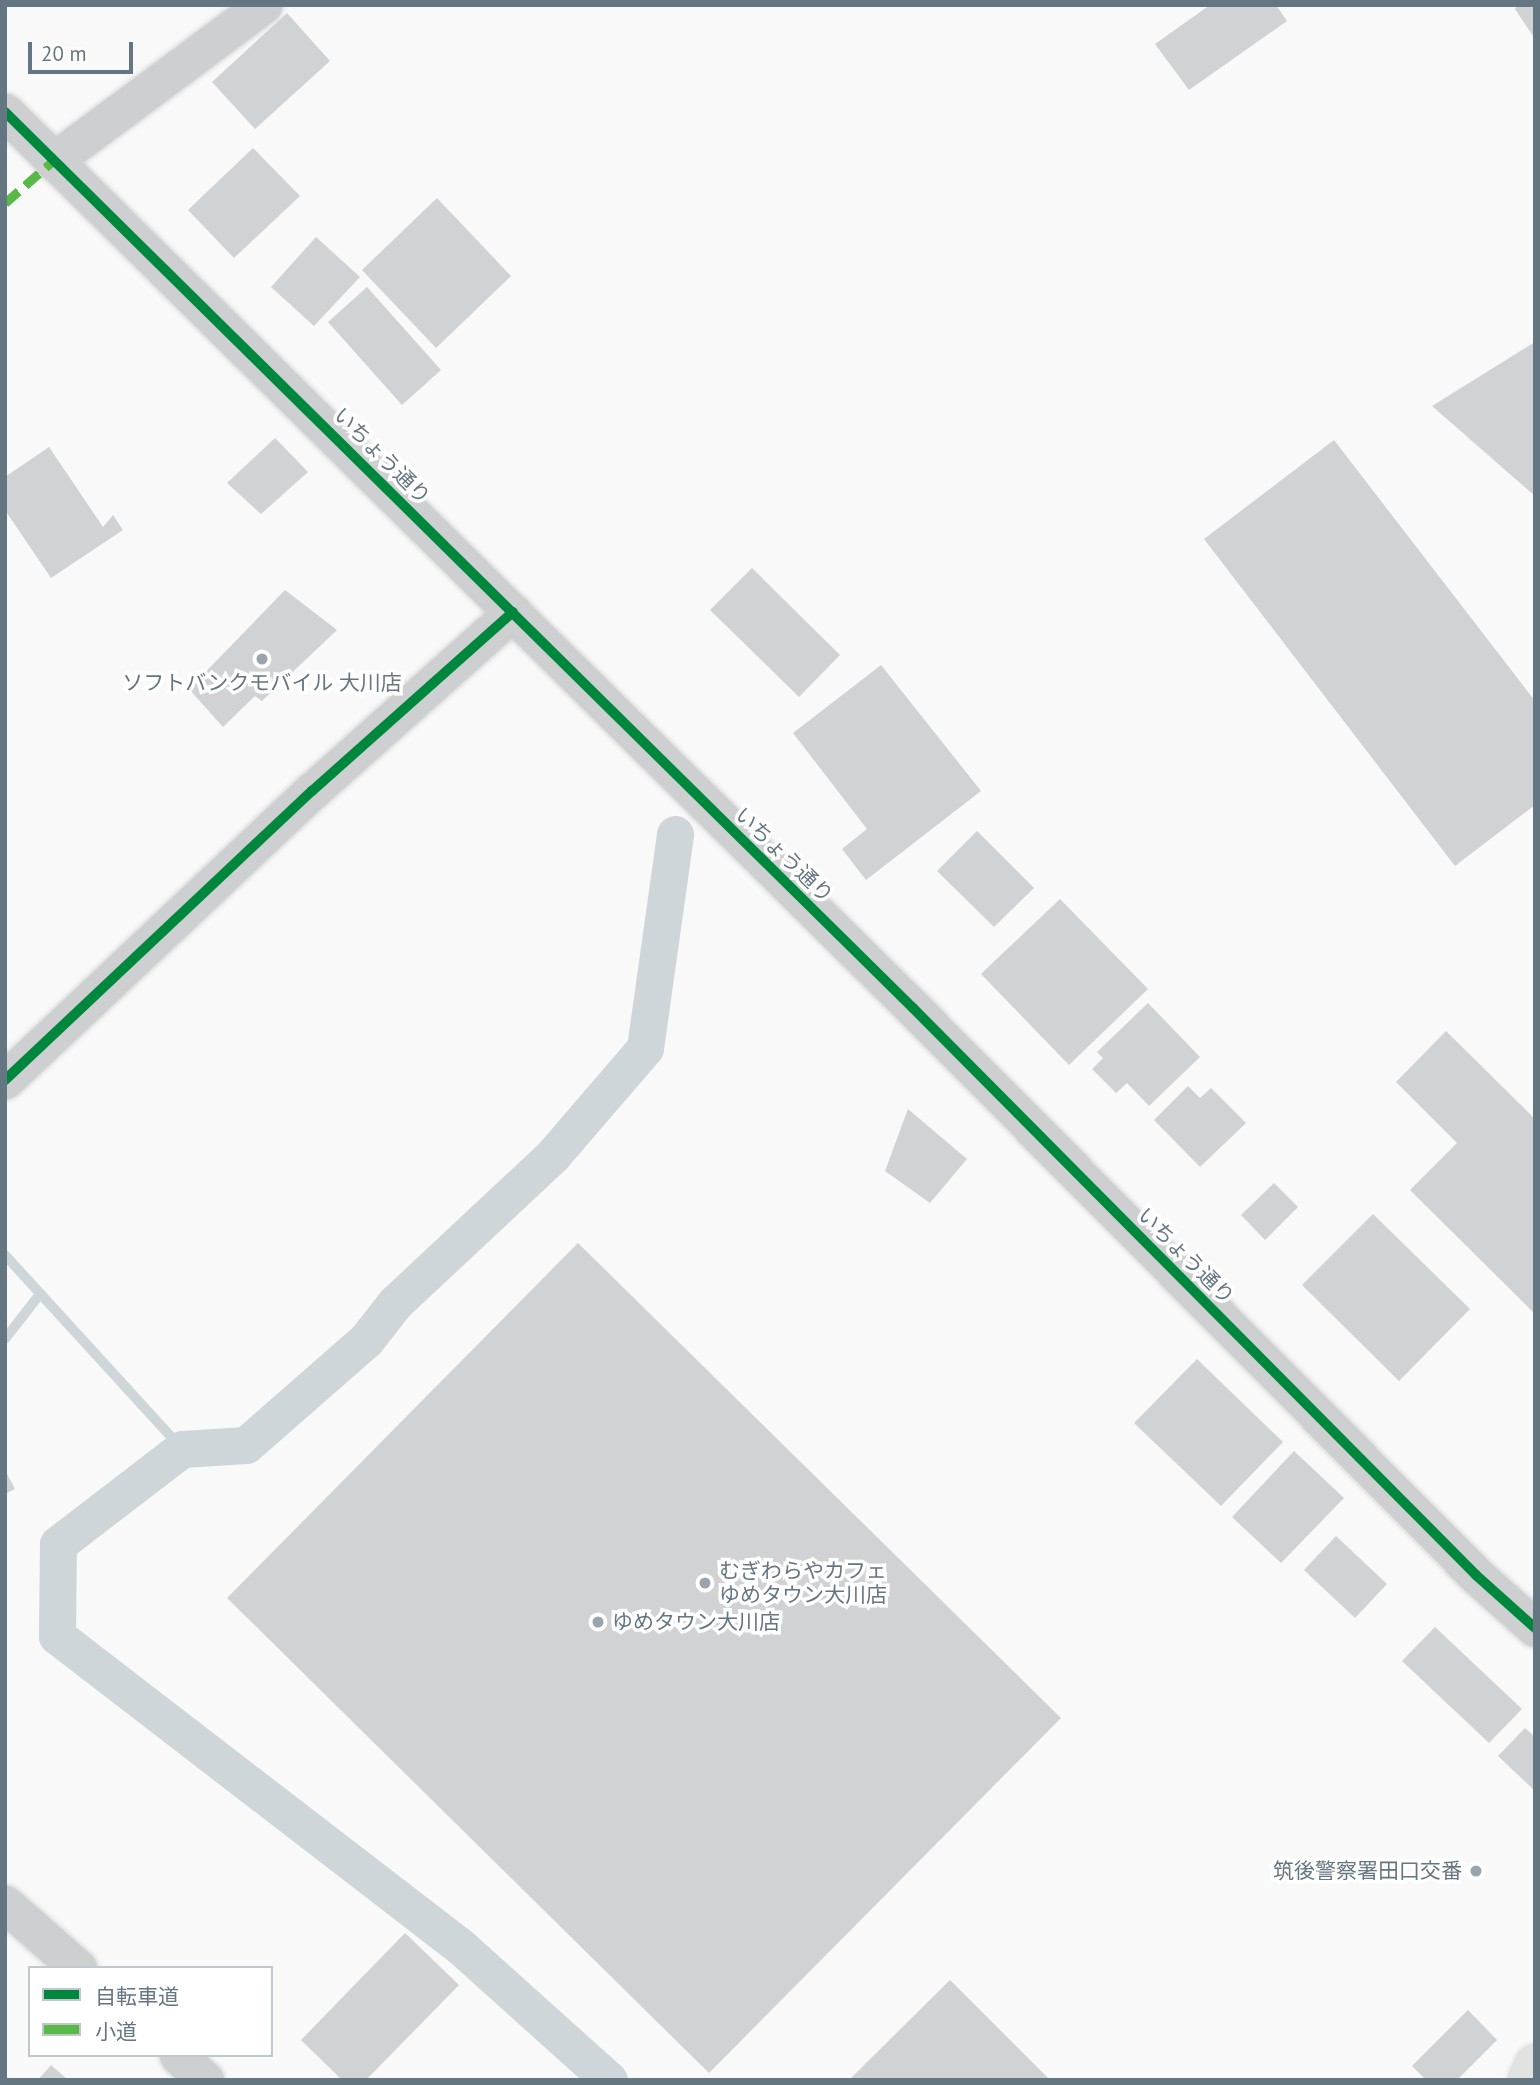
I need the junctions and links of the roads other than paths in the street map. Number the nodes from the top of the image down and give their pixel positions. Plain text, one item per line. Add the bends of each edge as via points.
1 (263, 5) edge
2 (5, 112) edge
3 (53, 161) junction
4 (513, 612) junction
5 (5, 1080) edge
6 (1535, 1628) edge
7 (5, 1904) edge
8 (76, 1966) edge
9 (180, 2057) edge
10 (1535, 2064) edge
11 (205, 2080) edge
12 (1528, 2080) edge

1 - 3 street
2 - 3 street, いちょう通り
3 - 4 street, いちょう通り
4 - 5 street
4 - 6 street, いちょう通り via 1476,1575
7 - 8 street
9 - 11 street
10 - 12 main road

